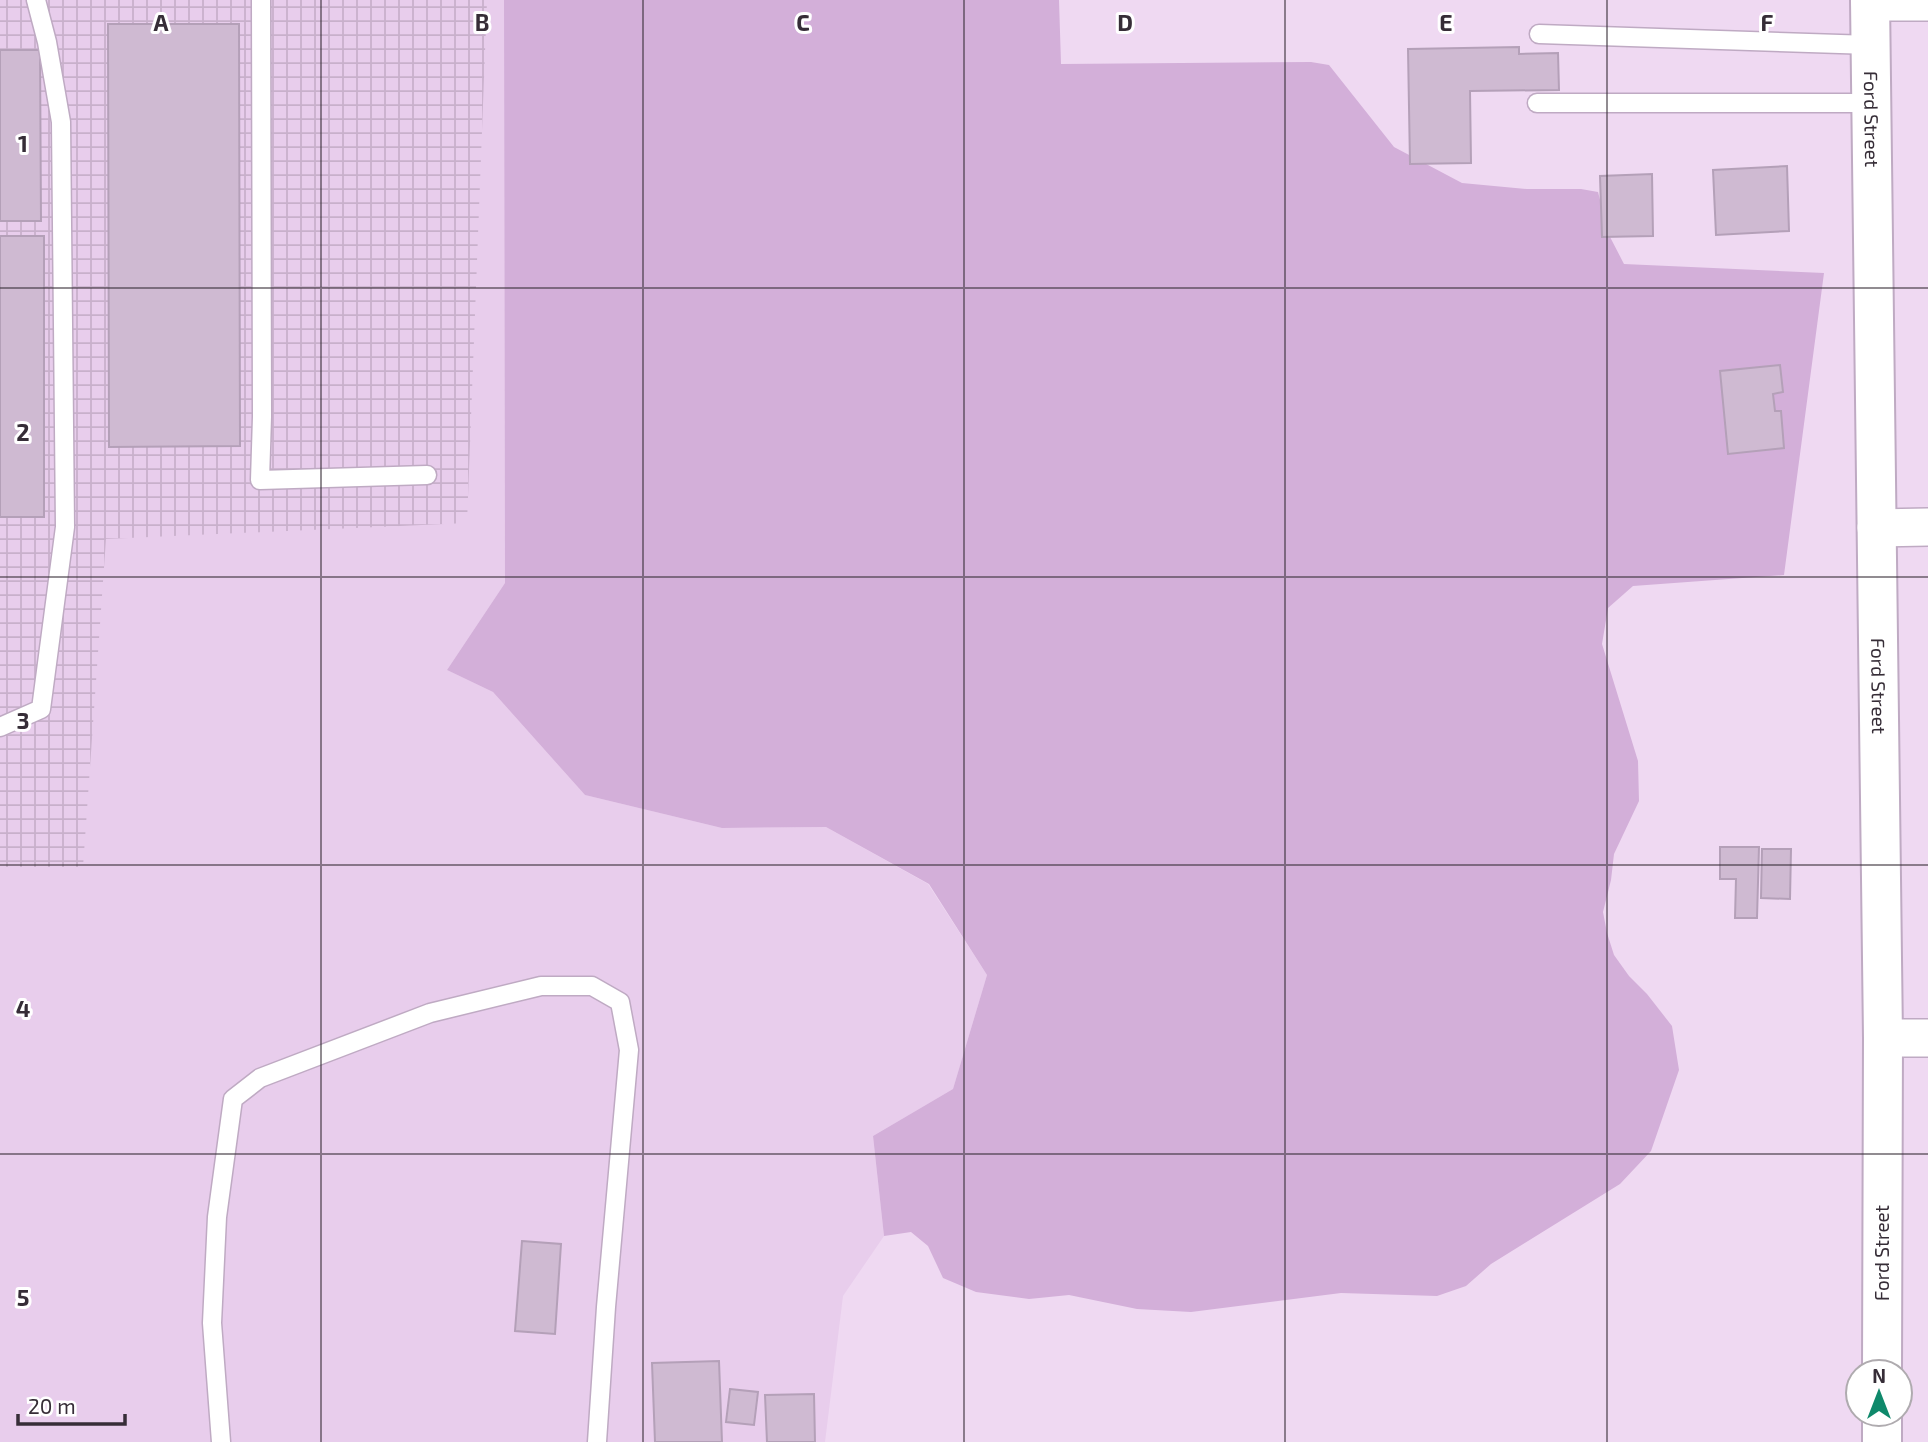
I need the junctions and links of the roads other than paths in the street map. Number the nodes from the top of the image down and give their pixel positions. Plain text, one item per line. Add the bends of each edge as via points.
1 (37, 0) edge
2 (261, 0) edge
3 (1870, 1) edge
4 (1928, 2) edge
5 (1539, 34) dead end
6 (1871, 45) junction
7 (1537, 103) dead end
8 (1871, 103) junction
9 (427, 475) dead end
10 (1928, 527) edge
11 (1876, 528) junction
12 (0, 727) edge
13 (1883, 1038) junction
14 (1928, 1038) edge
15 (1882, 1358) edge
16 (221, 1442) edge
17 (597, 1442) edge

1 - 12 lane via 61,122 65,527 41,709
2 - 9 lane via 260,480
3 - 4 street
3 - 6 street, Ford Street
5 - 6 lane
6 - 8 street, Ford Street
7 - 8 lane
8 - 11 street, Ford Street
10 - 11 street
11 - 13 street, Ford Street
13 - 14 street
13 - 15 street, Ford Street
16 - 17 lane via 212,1323 217,1217 233,1100 260,1078 430,1013 541,986 592,986 620,1002 629,1050

